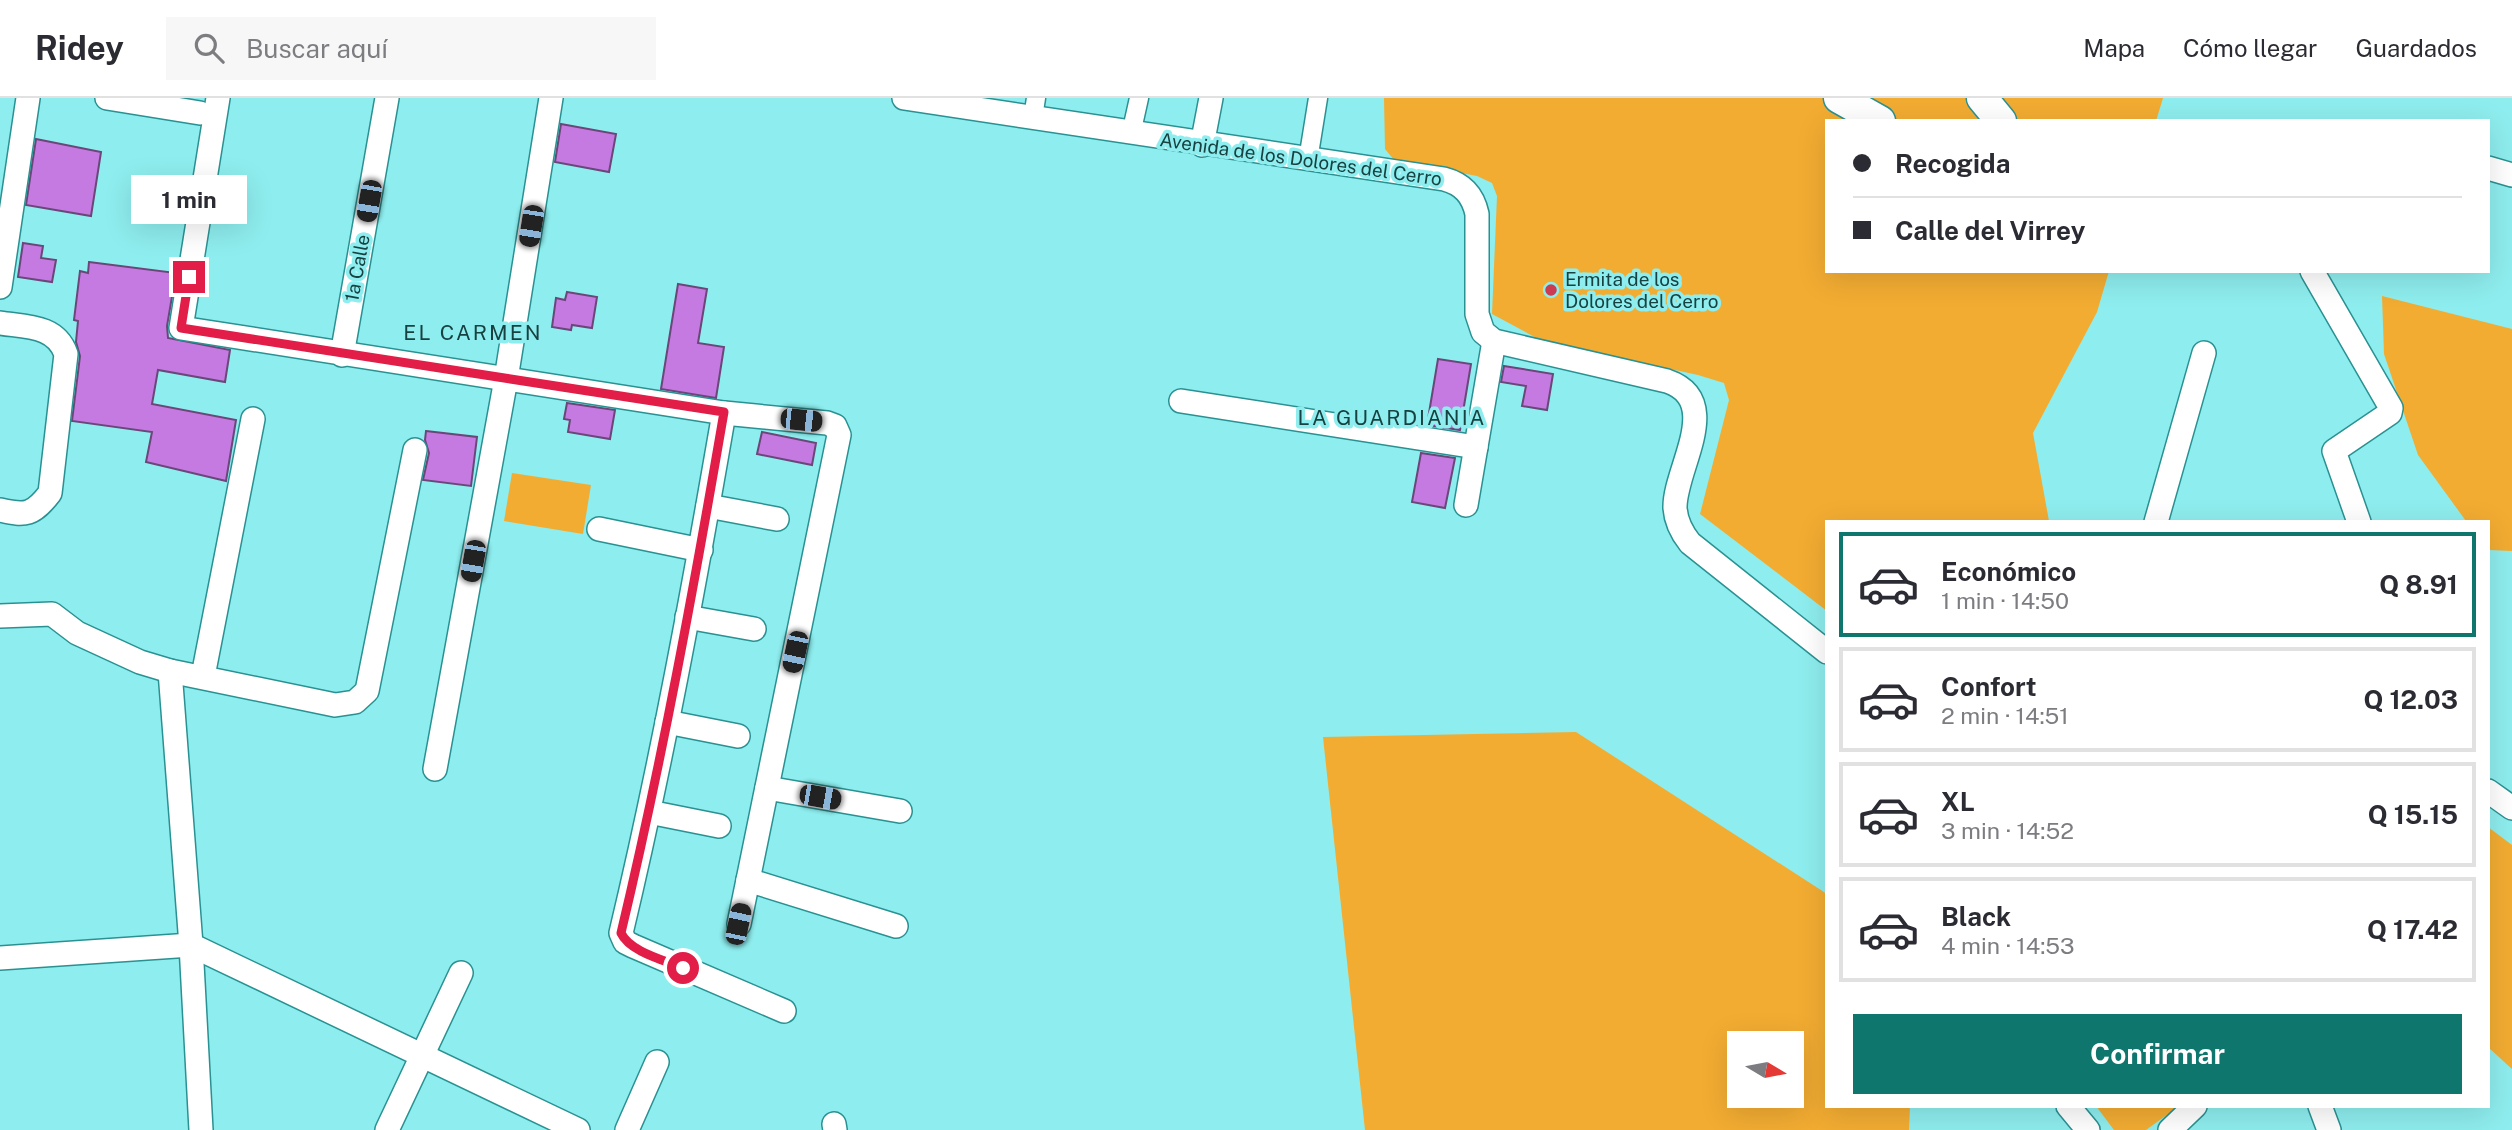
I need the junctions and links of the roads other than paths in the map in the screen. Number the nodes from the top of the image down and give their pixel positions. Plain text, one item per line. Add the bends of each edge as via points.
1 (28, 98) edge
2 (107, 98) edge
3 (387, 98) edge
4 (551, 98) edge
5 (904, 98) edge
6 (1139, 98) edge
7 (1211, 98) edge
8 (1318, 98) edge
9 (1839, 98) edge
10 (1982, 98) edge
11 (209, 105) edge
12 (1034, 108) edge
13 (1876, 119) edge
14 (1999, 119) edge
15 (1132, 134) junction
16 (1202, 145) junction
17 (1308, 160) junction
18 (2490, 169) edge
19 (2512, 175) edge
20 (2313, 273) edge
21 (0, 287) edge
22 (0, 323) edge
23 (1494, 341) junction
24 (2204, 353) dead end
25 (342, 355) junction
26 (506, 379) junction
27 (1181, 401) dead end
28 (724, 412) junction
29 (253, 419) dead end
30 (1476, 447) junction
31 (415, 450) dead end
32 (1466, 505) dead end
33 (708, 506) junction
34 (0, 510) edge
35 (778, 519) dead end
36 (2156, 520) edge
37 (2358, 520) edge
38 (599, 529) dead end
39 (701, 550) junction
40 (0, 616) edge
41 (687, 617) junction
42 (754, 629) dead end
43 (1825, 650) edge
44 (170, 671) junction
45 (203, 676) junction
46 (667, 722) junction
47 (738, 736) dead end
48 (435, 769) dead end
49 (767, 788) junction
50 (2490, 792) edge
51 (2512, 808) edge
52 (900, 811) dead end
53 (649, 812) junction
54 (719, 826) dead end
55 (748, 880) junction
56 (738, 924) dead end
57 (896, 926) dead end
58 (191, 945) junction
59 (0, 958) edge
60 (461, 973) dead end
61 (784, 1010) dead end
62 (421, 1057) junction
63 (657, 1062) dead end
64 (2070, 1108) edge
65 (2193, 1108) edge
66 (2321, 1108) edge
67 (201, 1130) edge
68 (387, 1130) edge
69 (578, 1130) edge
70 (627, 1130) edge
71 (2088, 1130) edge
72 (2170, 1130) edge
73 (2329, 1130) edge

1 - 21 street
2 - 11 street
3 - 25 street, 1a Calle
4 - 26 street
5 - 12 street, Avenida de los Dolores del Cerro
6 - 15 street
7 - 16 street
8 - 17 street
9 - 13 street
10 - 14 street
11 - 25 street via 181,328
12 - 15 street, Avenida de los Dolores del Cerro
15 - 16 street, Avenida de los Dolores del Cerro
16 - 17 street, Avenida de los Dolores del Cerro
17 - 23 street, Avenida de los Dolores del Cerro via 1444,179 1461,186 1478,214 1477,314 1483,332
18 - 19 street
20 - 37 street via 2390,408 2334,452
22 - 34 street via 45,330 63,343 66,354 50,493 39,508 22,515
23 - 30 street
23 - 43 street via 1684,389 1694,404 1696,421 1675,505 1684,536
24 - 36 street
25 - 26 street
26 - 28 street
26 - 48 street
27 - 30 street
28 - 33 street
28 - 49 street via 827,423 835,426 839,435
29 - 45 street
30 - 32 street
31 - 45 street via 367,691 362,697 335,705
33 - 35 street
33 - 39 street
38 - 39 street
39 - 41 street
40 - 44 street via 52,614 77,633
41 - 42 street
41 - 46 street
44 - 45 street
44 - 58 street
46 - 47 street
46 - 53 street
49 - 52 street
49 - 55 street
50 - 51 street
53 - 54 street
53 - 61 street via 621,933 625,942
55 - 56 street
55 - 57 street
58 - 59 street
58 - 62 street
58 - 67 street
60 - 62 street
62 - 68 street
62 - 69 street
63 - 70 street
64 - 71 street
65 - 72 street
66 - 73 street

